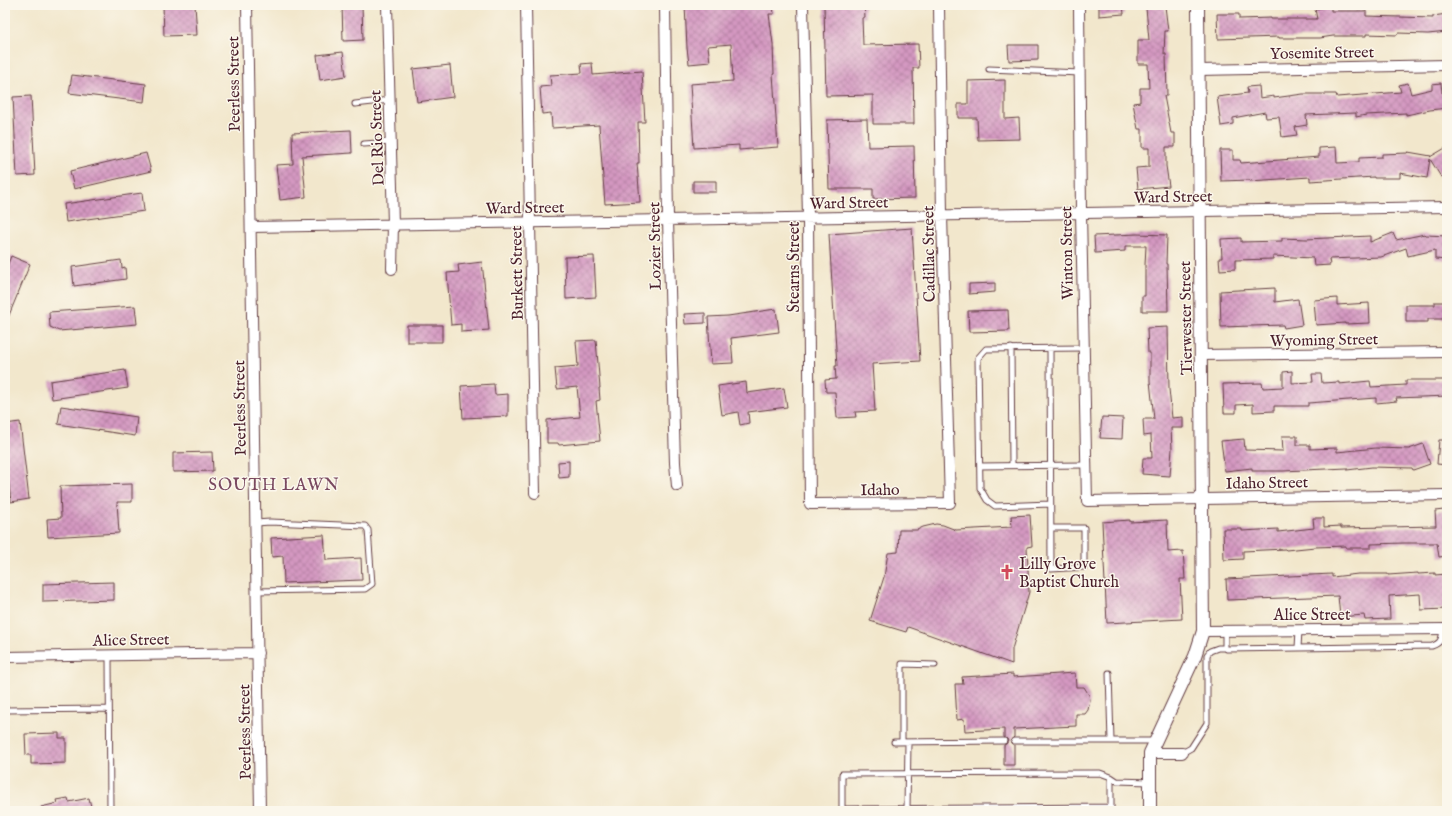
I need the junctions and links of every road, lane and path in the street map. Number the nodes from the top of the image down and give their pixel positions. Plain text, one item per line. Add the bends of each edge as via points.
1 (247, 5) edge
2 (387, 5) edge
3 (526, 5) edge
4 (665, 5) edge
5 (803, 5) edge
6 (939, 5) edge
7 (1079, 5) edge
8 (1198, 5) edge
9 (1447, 65) edge
10 (989, 69) dead end
11 (1198, 70) junction
12 (1080, 73) junction
13 (390, 100) junction
14 (355, 104) dead end
15 (391, 142) junction
16 (364, 144) dead end
17 (1447, 207) edge
18 (1200, 211) junction
19 (1081, 213) junction
20 (942, 215) junction
21 (808, 218) junction
22 (668, 220) junction
23 (530, 222) junction
24 (393, 224) junction
25 (251, 227) junction
26 (392, 269) dead end
27 (1011, 348) junction
28 (1050, 348) junction
29 (1083, 348) junction
30 (1447, 352) edge
31 (1202, 355) junction
32 (1012, 465) junction
33 (1051, 465) junction
34 (1085, 465) junction
35 (980, 466) junction
36 (677, 486) dead end
37 (535, 493) dead end
38 (1447, 495) edge
39 (1202, 498) junction
40 (1087, 501) joint
41 (950, 503) joint
42 (810, 504) joint
43 (1050, 504) junction
44 (256, 523) junction
45 (1050, 528) junction
46 (257, 590) junction
47 (1445, 629) edge
48 (1300, 630) junction
49 (1203, 631) junction
50 (1225, 631) junction
51 (1225, 648) junction
52 (1298, 648) junction
53 (258, 653) junction
54 (109, 656) junction
55 (5, 657) edge
56 (935, 665) dead end
57 (1109, 673) dead end
58 (109, 709) junction
59 (5, 710) edge
60 (1004, 741) dead end
61 (1111, 741) junction
62 (1155, 741) junction
63 (894, 742) dead end
64 (905, 742) junction
65 (1014, 742) dead end
66 (1150, 753) junction
67 (1182, 753) joint
68 (907, 774) junction
69 (1111, 777) junction
70 (1150, 782) junction
71 (1111, 809) edge
72 (842, 810) edge
73 (907, 810) edge
74 (994, 810) edge
75 (110, 811) edge
76 (260, 811) edge
77 (1150, 811) edge

1 - 25 street, Peerless Street
2 - 13 street, Del Rio Street
3 - 23 street, Burkett Street
4 - 22 street, Lozier Street
5 - 21 street, Stearns Street
6 - 20 street, Cadillac Street
7 - 12 street, Winton Street
8 - 11 street, Tierwester Street
9 - 11 street, Yosemite Street
10 - 12 lane
11 - 18 street, Tierwester Street
12 - 19 street, Winton Street
13 - 14 lane
13 - 15 street, Del Rio Street
15 - 16 lane
15 - 24 street, Del Rio Street
17 - 18 street, Ward Street
18 - 19 street, Ward Street
18 - 31 street, Tierwester Street
19 - 20 street, Ward Street
19 - 29 street, Winton Street
20 - 21 street, Ward Street
20 - 41 street, Cadillac Street
21 - 22 street, Ward Street
21 - 42 street, Stearns Street
22 - 23 street, Ward Street
22 - 36 street, Lozier Street
23 - 24 street, Ward Street
23 - 37 street, Burkett Street
24 - 25 street, Ward Street
24 - 26 street, Del Rio Street
25 - 44 street, Peerless Street
27 - 28 lane
27 - 32 lane
27 - 35 lane via 986,349 978,358
28 - 29 lane
28 - 33 lane
29 - 34 street, Winton Street
30 - 31 street, Wyoming Street
31 - 39 street, Tierwester Street
32 - 33 lane
32 - 35 lane
33 - 34 lane
33 - 43 lane
34 - 40 street, Winton Street
35 - 43 lane via 980,488 994,506
38 - 39 street, Idaho Street
39 - 40 street, Idaho Street
39 - 49 street, Tierwester Street
41 - 42 street, Idaho
43 - 45 lane
44 - 46 street, Peerless Street
44 - 46 lane via 365,526 368,530 372,584 365,589
45 - 45 lane via 1084,528 1084,567 1051,569
46 - 53 street, Peerless Street
47 - 48 street, Alice Street
47 - 52 lane via 1438,644 1432,646
48 - 50 street, Alice Street
48 - 52 lane
49 - 50 street, Alice Street
49 - 62 street via 1195,656
50 - 51 lane
51 - 52 lane
51 - 67 lane via 1210,651 1207,655 1207,723 1191,748
53 - 54 street, Alice Street
53 - 76 street, Peerless Street
54 - 55 street, Alice Street
54 - 58 lane
56 - 64 lane via 902,664
57 - 61 lane
58 - 59 lane
58 - 75 lane
60 - 64 lane
61 - 62 lane
61 - 65 lane
62 - 66 street
63 - 64 lane
64 - 68 lane
66 - 67 street
66 - 70 street
68 - 69 lane via 1100,773
68 - 72 lane via 842,774
68 - 73 lane
69 - 70 lane via 1123,782
69 - 71 lane
70 - 77 street
71 - 74 lane
72 - 73 lane
73 - 74 lane

